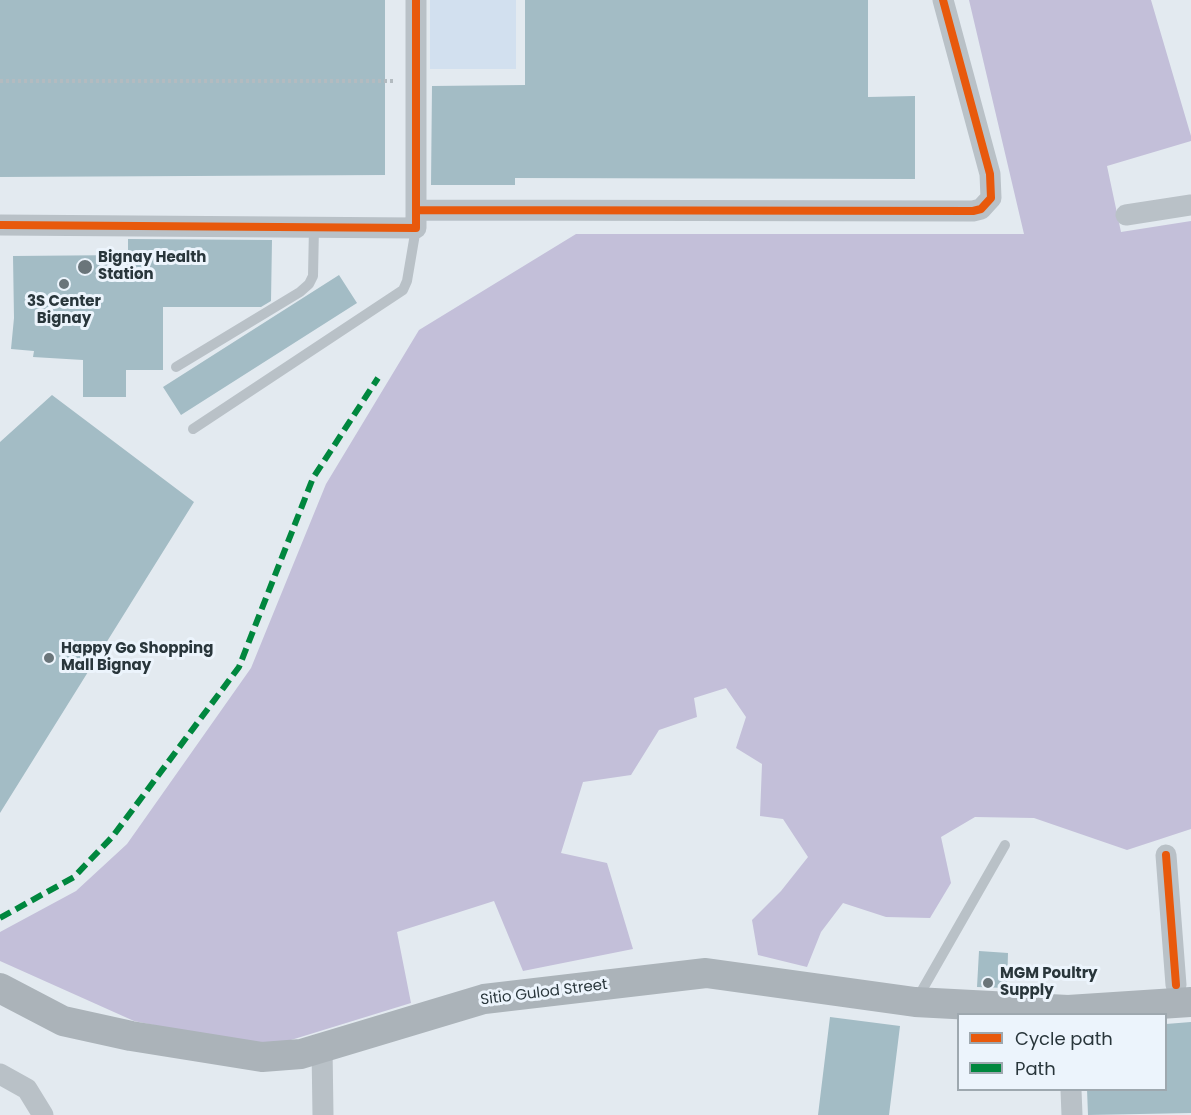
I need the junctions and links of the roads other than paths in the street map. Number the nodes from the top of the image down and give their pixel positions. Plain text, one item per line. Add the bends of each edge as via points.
1 (416, 0) edge
2 (943, 0) edge
3 (1191, 205) edge
4 (1126, 215) dead end
5 (416, 219) junction
6 (0, 225) edge
7 (314, 227) junction
8 (176, 367) dead end
9 (193, 429) dead end
10 (1005, 845) dead end
11 (1166, 855) dead end
12 (1182, 950) edge
13 (2, 990) edge
14 (1184, 993) edge
15 (915, 1002) junction
16 (1068, 1012) edge
17 (322, 1047) junction
18 (0, 1074) edge
19 (1071, 1091) edge
20 (43, 1115) edge
21 (322, 1115) edge
22 (1072, 1115) edge

1 - 5 street
2 - 5 street via 990,174 991,198 981,208
3 - 4 street
5 - 7 street
5 - 9 lane via 408,280 403,290
6 - 7 street
7 - 8 lane via 313,276 309,284
10 - 15 lane
11 - 12 street
12 - 14 street
13 - 17 main road, Sitio Gulod Street via 63,1021 131,1036 262,1057 301,1054
14 - 16 main road, Sitio Gulod Street
15 - 16 main road, Sitio Gulod Street
15 - 17 main road, Sitio Gulod Street via 706,973 484,999
17 - 21 street
18 - 20 street via 27,1089
19 - 22 street

